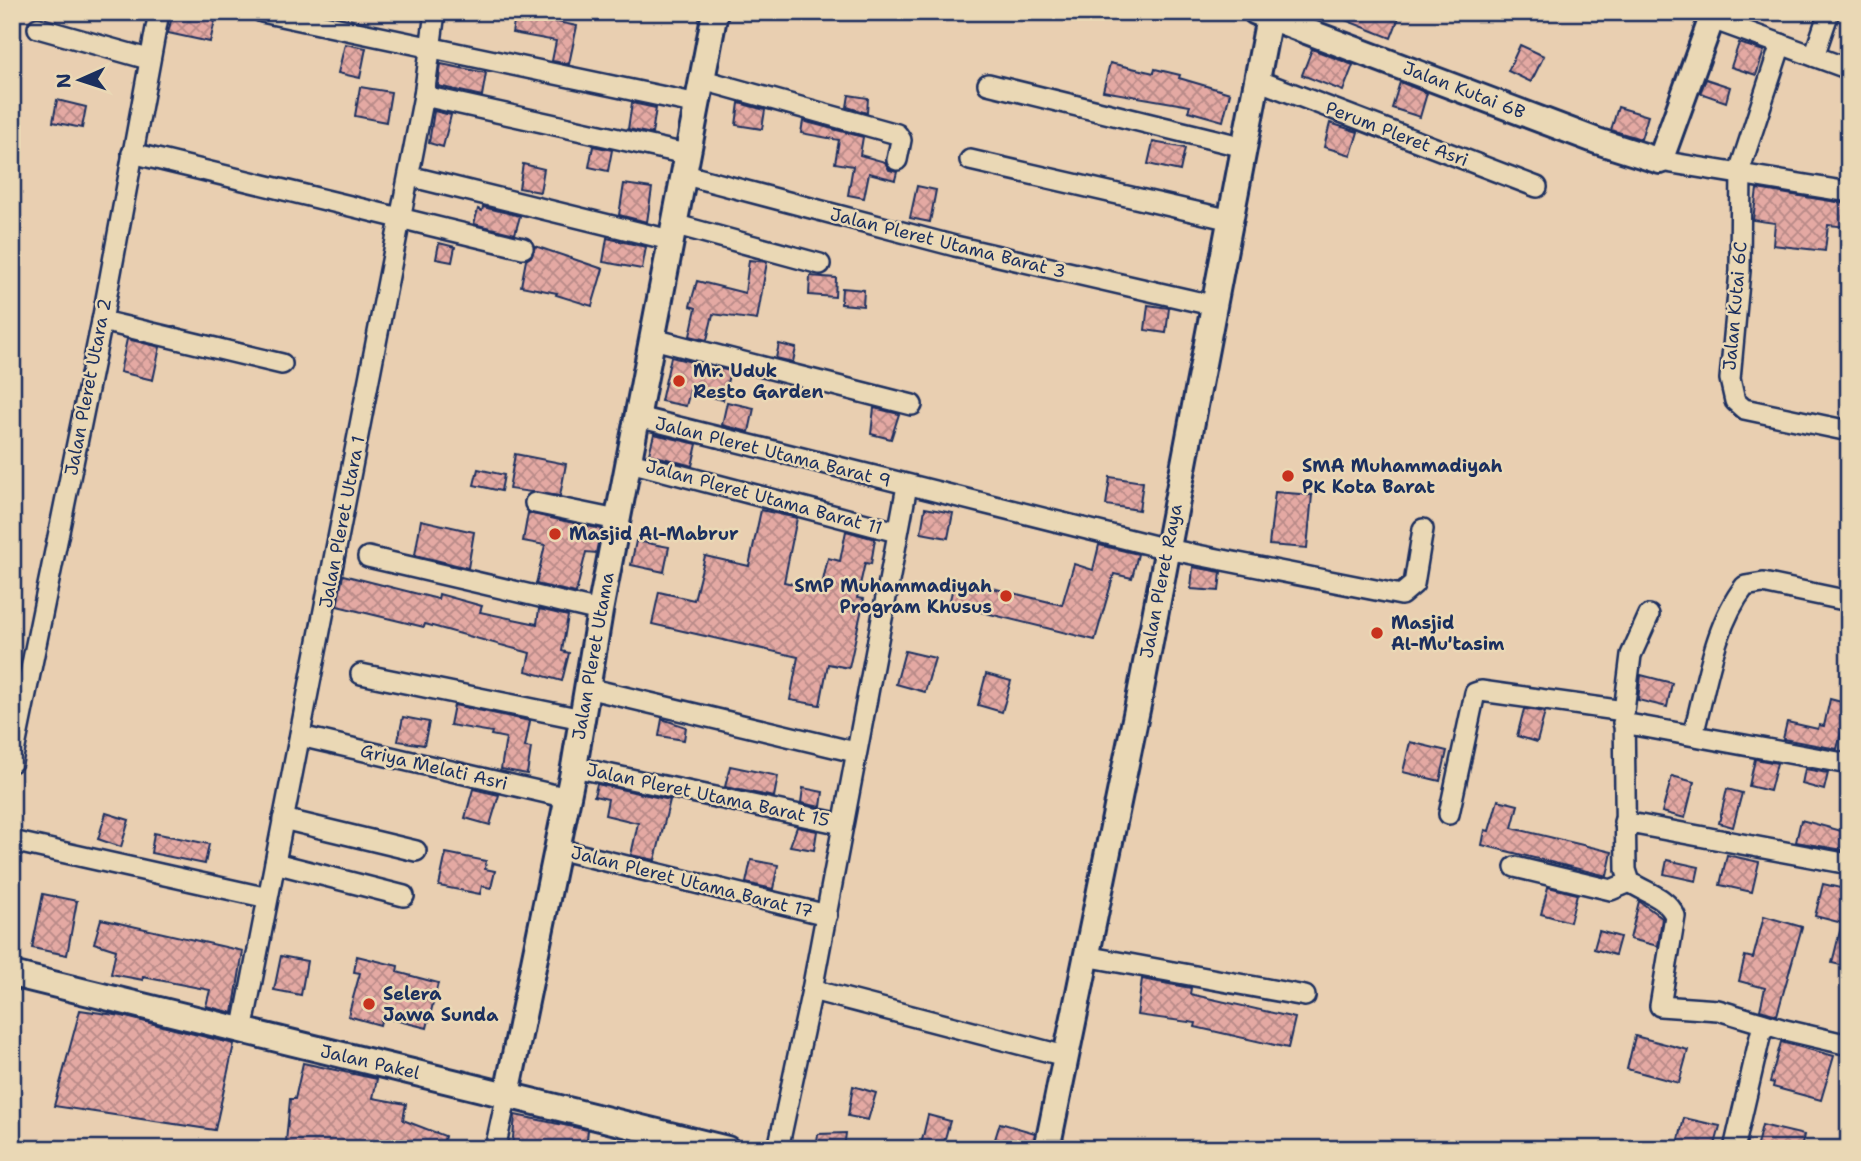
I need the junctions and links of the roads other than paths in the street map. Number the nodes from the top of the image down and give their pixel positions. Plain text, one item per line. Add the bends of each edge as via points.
1 (159, 12) edge
2 (262, 12) edge
3 (435, 12) edge
4 (715, 12) edge
5 (1829, 12) edge
6 (1265, 14) edge
7 (1713, 16) edge
8 (38, 29) dead end
9 (1781, 44) junction
10 (432, 49) junction
11 (1814, 56) junction
12 (148, 60) junction
13 (1849, 69) edge
14 (1257, 80) junction
15 (988, 85) dead end
16 (701, 92) junction
17 (424, 96) junction
18 (1244, 147) junction
19 (132, 153) junction
20 (897, 159) dead end
21 (970, 160) dead end
22 (1660, 161) junction
23 (684, 164) junction
24 (1741, 176) junction
25 (421, 179) dead end
26 (1537, 187) dead end
27 (1849, 192) edge
28 (398, 218) junction
29 (1231, 220) junction
30 (671, 232) junction
31 (523, 248) dead end
32 (820, 264) dead end
33 (1216, 306) junction
34 (102, 321) junction
35 (653, 339) junction
36 (282, 365) dead end
37 (912, 405) dead end
38 (638, 417) junction
39 (1849, 431) edge
40 (630, 462) junction
41 (907, 486) junction
42 (535, 503) dead end
43 (617, 520) junction
44 (1423, 529) dead end
45 (897, 532) junction
46 (1167, 549) junction
47 (368, 557) dead end
48 (1849, 601) edge
49 (600, 611) junction
50 (1649, 615) dead end
51 (362, 674) dead end
52 (587, 688) junction
53 (1623, 717) junction
54 (582, 719) junction
55 (1693, 735) junction
56 (300, 736) junction
57 (855, 752) junction
58 (12, 762) edge
59 (1849, 764) edge
60 (574, 767) junction
61 (568, 798) junction
62 (1449, 814) dead end
63 (283, 819) junction
64 (1624, 822) junction
65 (842, 824) junction
66 (12, 841) edge
67 (557, 849) junction
68 (415, 851) dead end
69 (275, 863) junction
70 (1849, 864) edge
71 (1515, 867) dead end
72 (1630, 882) junction
73 (260, 896) dead end
74 (404, 896) dead end
75 (827, 915) junction
76 (1085, 956) junction
77 (12, 974) edge
78 (812, 990) junction
79 (1305, 996) dead end
80 (1763, 1024) junction
81 (242, 1031) junction
82 (1849, 1045) edge
83 (1065, 1056) junction
84 (508, 1094) junction
85 (495, 1149) edge
86 (727, 1149) edge
87 (778, 1149) edge
88 (1047, 1149) edge
89 (1734, 1149) edge

1 - 12 street, Jalan Pleret Utara 2
2 - 10 street
3 - 10 street, Jalan Pleret Utara 1
4 - 16 street, Jalan Pleret Utama
5 - 11 street
6 - 14 street, Jalan Pleret Raya
6 - 22 street, Jalan Kutai 6B
7 - 9 street
7 - 22 street
8 - 12 street
9 - 11 street
9 - 24 street, Jalan Kutai 6C
10 - 16 street
10 - 17 street, Jalan Pleret Utara 1
11 - 13 street
12 - 19 street, Jalan Pleret Utara 2
14 - 18 street, Jalan Pleret Raya
14 - 26 street, Perum Pleret Asri
15 - 18 street
16 - 20 street via 897,134 901,140
16 - 23 street, Jalan Pleret Utama
17 - 23 street, Jalan Pleret Utama Barat 3
17 - 28 street, Jalan Pleret Utara 1
18 - 29 street, Jalan Pleret Raya
19 - 28 street
19 - 34 street, Jalan Pleret Utara 2
21 - 29 street
22 - 24 street
23 - 30 street, Jalan Pleret Utama
23 - 33 street, Jalan Pleret Utama Barat 3 via 956,246
24 - 27 street
24 - 39 street, Jalan Kutai 6C via 1731,391 1744,408
25 - 30 street
28 - 31 street
28 - 56 street, Jalan Pleret Utara 1
29 - 33 street, Jalan Pleret Raya
30 - 32 street
30 - 35 street, Jalan Pleret Utama
33 - 46 street, Jalan Pleret Raya
34 - 36 street
34 - 58 street, Jalan Pleret Utara 2
35 - 37 street
35 - 38 street, Jalan Pleret Utama
38 - 40 street, Jalan Pleret Utama
38 - 41 street, Jalan Pleret Utama Barat 9
40 - 43 street, Jalan Pleret Utama
40 - 45 street, Jalan Pleret Utama Barat 11
41 - 45 street
41 - 46 street, Jalan Pleret Utama Barat 9
42 - 43 street
43 - 49 street, Jalan Pleret Utama
44 - 46 street, Jalan Pleret Utama Barat 9 via 1414,584 1401,595
45 - 57 street
46 - 76 street, Jalan Pleret Raya
47 - 49 street
48 - 55 street via 1763,583 1745,586 1721,634
49 - 52 street, Jalan Pleret Utama
50 - 53 street via 1631,655
51 - 54 street
52 - 54 street, Jalan Pleret Utama
52 - 57 street
53 - 55 street
53 - 62 street via 1475,693
53 - 64 street
54 - 60 street, Jalan Pleret Utama
55 - 59 street
56 - 61 street, Griya Melati Asri
56 - 63 street, Jalan Pleret Utara 1
57 - 65 street
60 - 61 street, Jalan Pleret Utama
60 - 65 street, Jalan Pleret Utama Barat 15
61 - 67 street, Jalan Pleret Utama
63 - 68 street
63 - 69 street, Jalan Pleret Utara 1
64 - 70 street
64 - 72 street
65 - 75 street
66 - 73 street
67 - 75 street, Jalan Pleret Utama Barat 17
67 - 84 street, Jalan Pleret Utama
69 - 74 street
69 - 81 street, Jalan Pleret Utara 1
71 - 72 street via 1611,890
72 - 80 street via 1661,898 1675,916 1660,1006 1718,1010
75 - 78 street
76 - 79 street
76 - 83 street, Jalan Pleret Raya
77 - 81 street, Jalan Pakel
78 - 83 street
78 - 87 street
80 - 82 street
80 - 89 street
81 - 84 street, Jalan Pakel
83 - 88 street, Jalan Pleret Raya
84 - 85 street
84 - 86 street, Jalan Pakel

